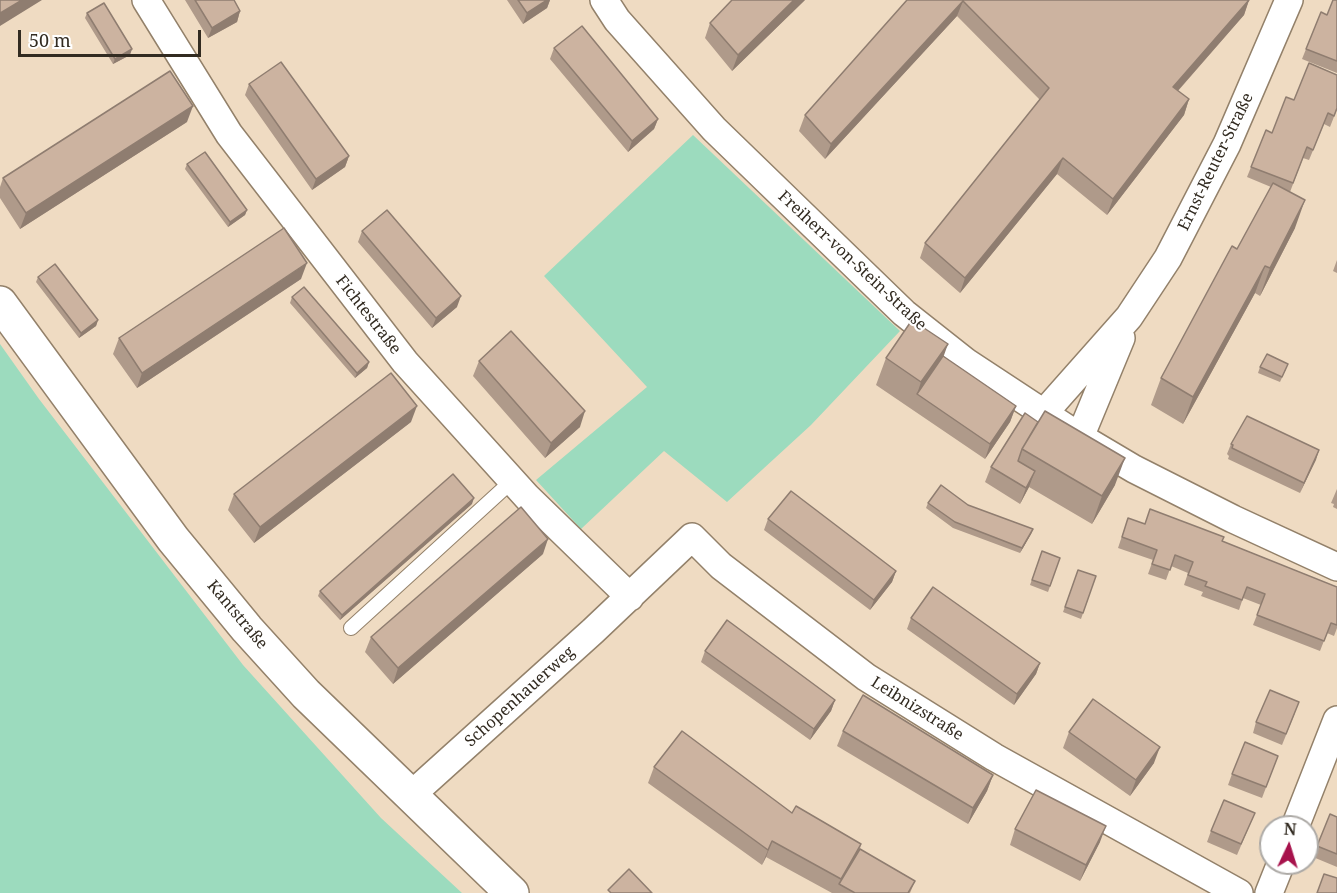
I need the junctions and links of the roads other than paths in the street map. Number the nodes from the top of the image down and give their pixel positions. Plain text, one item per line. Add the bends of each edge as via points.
1 (147, 0) edge
2 (604, 0) edge
3 (1289, 0) edge
4 (0, 303) edge
5 (1129, 317) junction
6 (1043, 414) junction
7 (1080, 437) junction
8 (512, 481) junction
9 (1337, 567) edge
10 (630, 597) junction
11 (351, 628) dead end
12 (1337, 720) edge
13 (410, 796) junction
14 (1300, 815) edge
15 (1276, 875) edge
16 (513, 893) edge
17 (1239, 893) edge
18 (1269, 893) edge

1 - 8 street, Fichtestraße via 229,134 405,362
2 - 6 street, Freiherr-von-Stein-Straße via 694,109 904,313 966,362
3 - 5 street, Ernst-Reuter-Straße via 1215,169 1167,258
4 - 13 main road, Kantstraße via 173,539 247,629 306,694
5 - 6 street, Ernst-Reuter-Straße
5 - 7 street, Ernst-Reuter-Straße
6 - 7 street, Freiherr-von-Stein-Straße
7 - 9 street, Freiherr-von-Stein-Straße via 1175,491
8 - 10 street, Fichtestraße
8 - 11 lane
10 - 13 street, Schopenhauerweg
10 - 17 street, Leibnizstraße via 692,537 722,566 866,677 994,757
12 - 14 street
13 - 16 main road, Kantstraße
15 - 18 street

